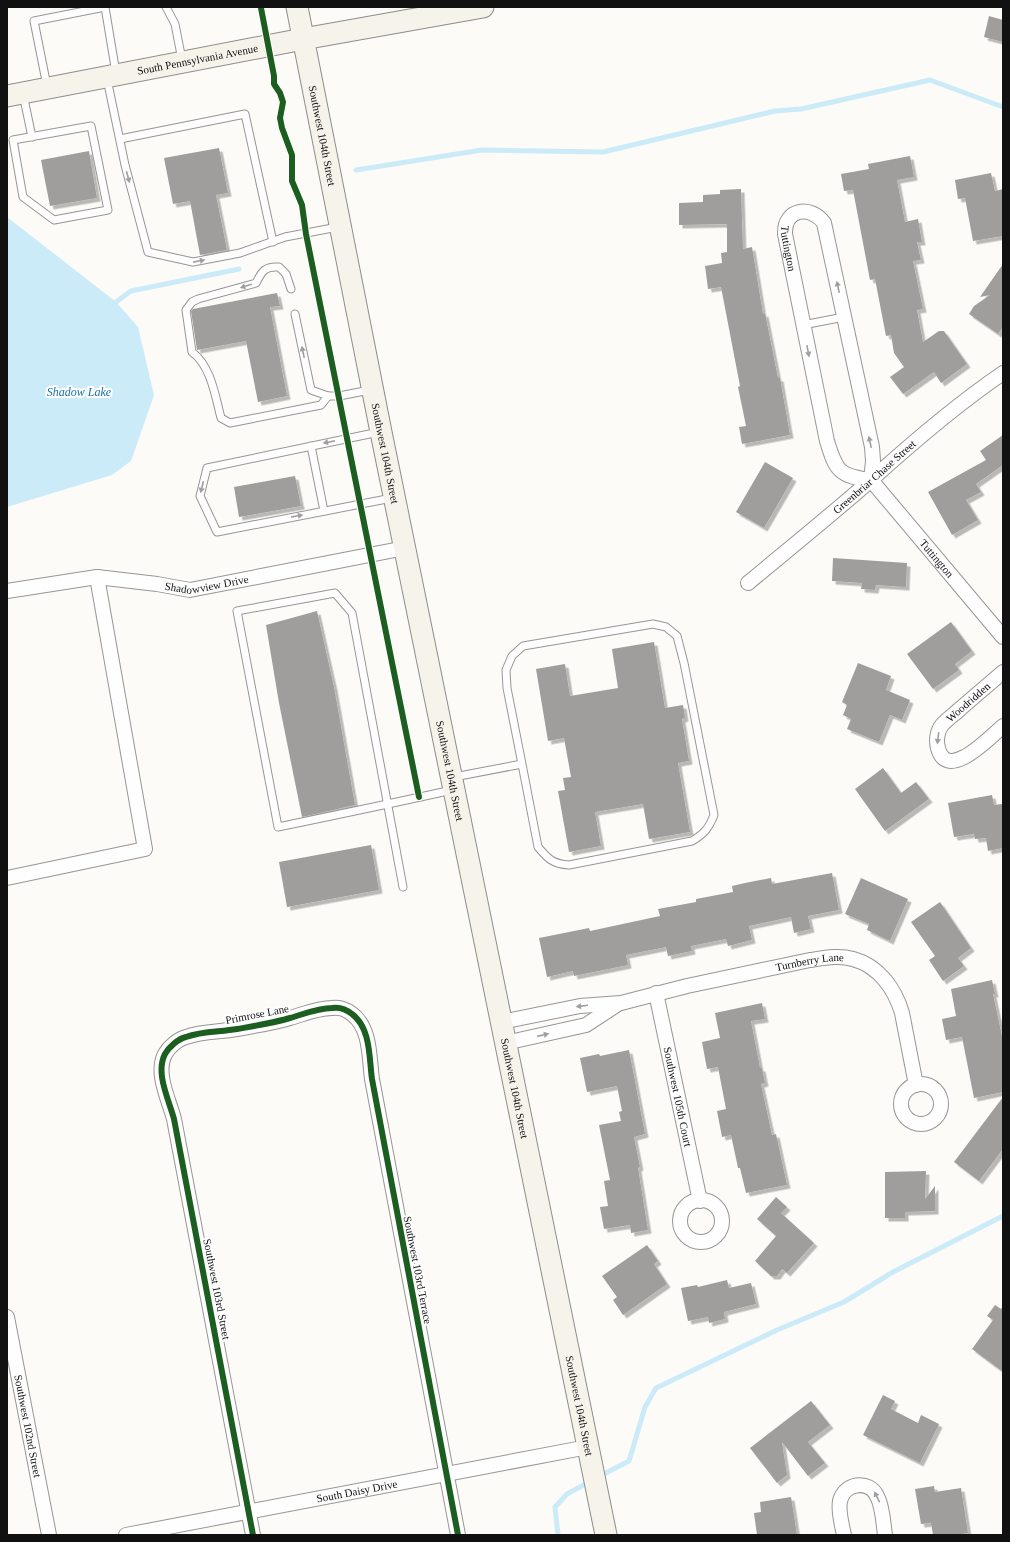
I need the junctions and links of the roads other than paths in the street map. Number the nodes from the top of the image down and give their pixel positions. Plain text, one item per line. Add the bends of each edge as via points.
1 (166, 7) edge
2 (297, 7) edge
3 (483, 7) edge
4 (303, 39) junction
5 (182, 62) junction
6 (112, 76) junction
7 (47, 88) junction
8 (15, 94) edge
9 (32, 137) junction
10 (120, 139) junction
11 (340, 227) junction
12 (273, 242) junction
13 (291, 289) dead end
14 (295, 314) dead end
15 (844, 316) junction
16 (803, 325) junction
17 (1003, 373) edge
18 (372, 390) junction
19 (328, 396) junction
20 (381, 432) junction
21 (311, 446) junction
22 (870, 480) junction
23 (394, 497) junction
24 (324, 511) junction
25 (405, 548) junction
26 (97, 577) junction
27 (748, 583) dead end
28 (7, 591) edge
29 (1003, 637) edge
30 (1003, 672) edge
31 (1003, 726) edge
32 (522, 764) junction
33 (453, 784) junction
34 (387, 804) junction
35 (7, 878) edge
36 (403, 888) dead end
37 (656, 993) junction
38 (621, 1003) junction
39 (351, 1013) joint
40 (501, 1022) junction
41 (504, 1043) junction
42 (168, 1049) joint
43 (916, 1085) dead end
44 (700, 1200) dead end
45 (7, 1317) edge
46 (588, 1447) junction
47 (447, 1475) junction
48 (249, 1511) junction
49 (49, 1535) edge
50 (126, 1535) edge
51 (253, 1535) edge
52 (458, 1535) edge
53 (606, 1535) edge
54 (844, 1535) edge
55 (885, 1535) edge

1 - 5 lane via 176,24
2 - 4 main road, Southwest 104th Street
3 - 4 main road, South Pennsylvania Avenue
4 - 5 main road, South Pennsylvania Avenue
4 - 11 main road, Southwest 104th Street
5 - 6 main road, South Pennsylvania Avenue
6 - 7 main road, South Pennsylvania Avenue
6 - 7 lane via 105,7 34,21
6 - 10 lane
7 - 8 main road, South Pennsylvania Avenue
8 - 9 lane
9 - 9 lane via 13,140 24,197 54,220 108,210 91,126
10 -> 12 lane via 148,252 193,262 240,253
10 - 12 lane via 245,114
11 - 12 lane via 285,237
11 - 18 main road, Southwest 104th Street
13 -> 19 lane via 286,274 279,267 270,267 262,272 256,283 192,302 186,310 192,352 199,357 211,380 221,418 230,423 321,405
19 -> 14 lane via 311,390
15 - 16 lane
15 -> 16 street, Tuttington via 824,223 813,213 797,212 787,221 785,234
22 -> 15 street, Tuttington via 872,447
16 -> 22 street, Tuttington via 831,455 839,470 852,478
17 - 22 street, Greenbriar Chase Street via 913,442
18 - 19 lane
18 - 20 main road, Southwest 104th Street
20 -> 21 lane
20 - 23 main road, Southwest 104th Street
21 - 24 lane
21 -> 24 lane via 207,468 200,496 217,532
22 - 27 street, Greenbriar Chase Street
22 - 29 street, Tuttington
23 - 24 lane
23 - 25 main road, Southwest 104th Street
25 - 26 street, Shadowview Drive via 190,590
25 - 33 main road, Southwest 104th Street
26 - 28 street, Shadowview Drive
26 - 35 street via 145,849
30 -> 31 street, Woodridden via 942,725 936,742 939,753 954,762 968,755
32 - 32 lane via 538,848 547,858 558,864 570,865 692,841 702,835 709,828 714,815 677,636 666,627 653,624 523,646 512,656 506,670
32 - 33 lane
33 - 34 lane
33 - 40 main road, Southwest 104th Street
34 - 34 lane via 278,827 237,611 335,593 352,613
34 - 36 lane
37 - 38 street, Turnberry Lane
37 - 43 street, Turnberry Lane via 810,960 830,957 853,959 875,970 893,990 902,1013
37 - 44 street, Southwest 105th Court
38 -> 40 street, Turnberry Lane via 580,1006
41 -> 38 street, Turnberry Lane via 586,1025
39 - 42 street, Primrose Lane via 340,1008 329,1008 235,1029 196,1033 184,1037
39 - 47 street, Southwest 103rd Terrace via 358,1020 367,1038 372,1079
40 - 41 main road, Southwest 104th Street
41 - 46 main road, Southwest 104th Street
42 - 48 street, Southwest 103rd Street via 162,1064 162,1073 174,1119
45 - 49 street, Southwest 102nd Street
46 - 47 street, South Daisy Drive
46 - 53 main road, Southwest 104th Street
47 - 48 street, South Daisy Drive
47 - 52 street, Southwest 103rd Terrace
48 - 50 street, South Daisy Drive
48 - 51 street, Southwest 103rd Street
55 -> 54 street via 881,1506 872,1489 865,1485 852,1487 841,1498 840,1514

